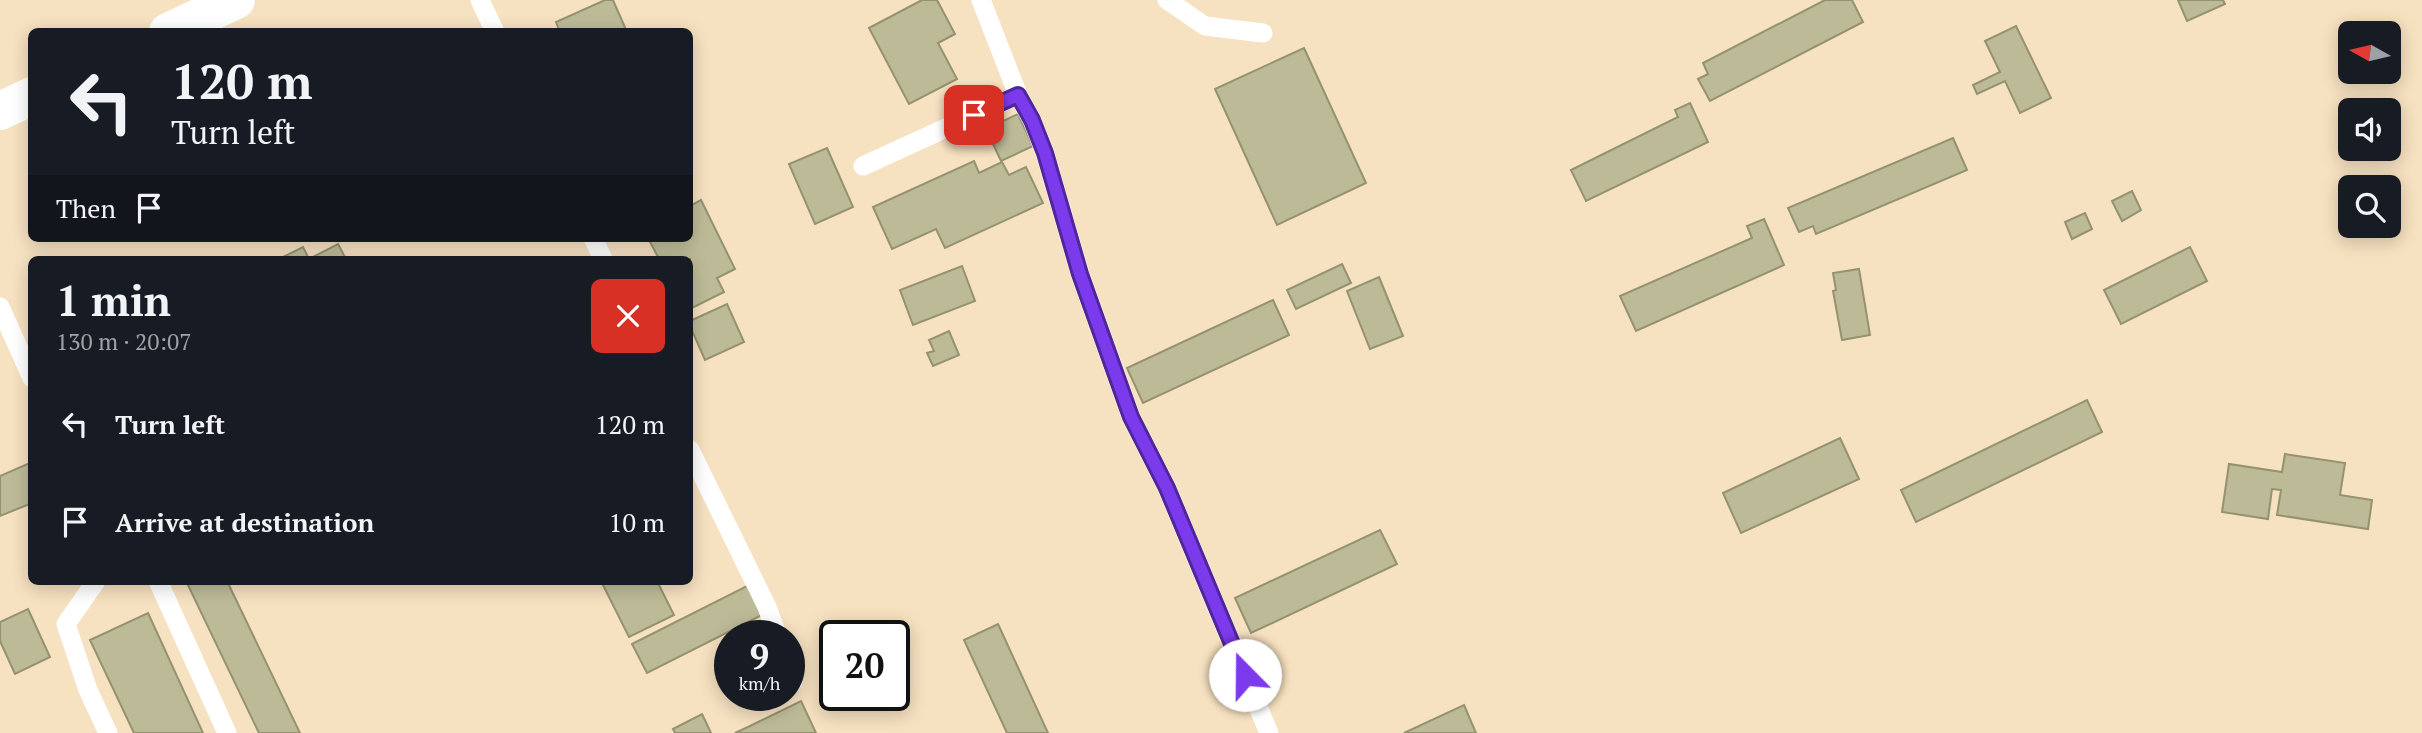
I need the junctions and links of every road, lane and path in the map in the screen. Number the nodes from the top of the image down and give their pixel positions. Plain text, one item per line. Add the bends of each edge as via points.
1 (236, 0) edge
2 (480, 0) edge
3 (981, 0) edge
4 (1167, 0) edge
5 (176, 28) edge
6 (493, 28) edge
7 (1263, 33) dead end
8 (1018, 95) junction
9 (28, 98) edge
10 (0, 111) edge
11 (863, 166) dead end
12 (0, 307) edge
13 (28, 369) edge
14 (693, 456) edge
15 (93, 585) edge
16 (160, 585) edge
17 (772, 620) edge
18 (108, 733) edge
19 (227, 733) edge
20 (1269, 733) edge

1 - 5 main road
2 - 6 lane
3 - 8 lane
4 - 7 lane via 1205,26
8 - 11 lane
8 - 20 lane via 1045,153 1080,274 1131,417 1173,501
9 - 10 main road
12 - 13 lane
14 - 17 lane
15 - 18 lane via 65,625
16 - 19 lane

